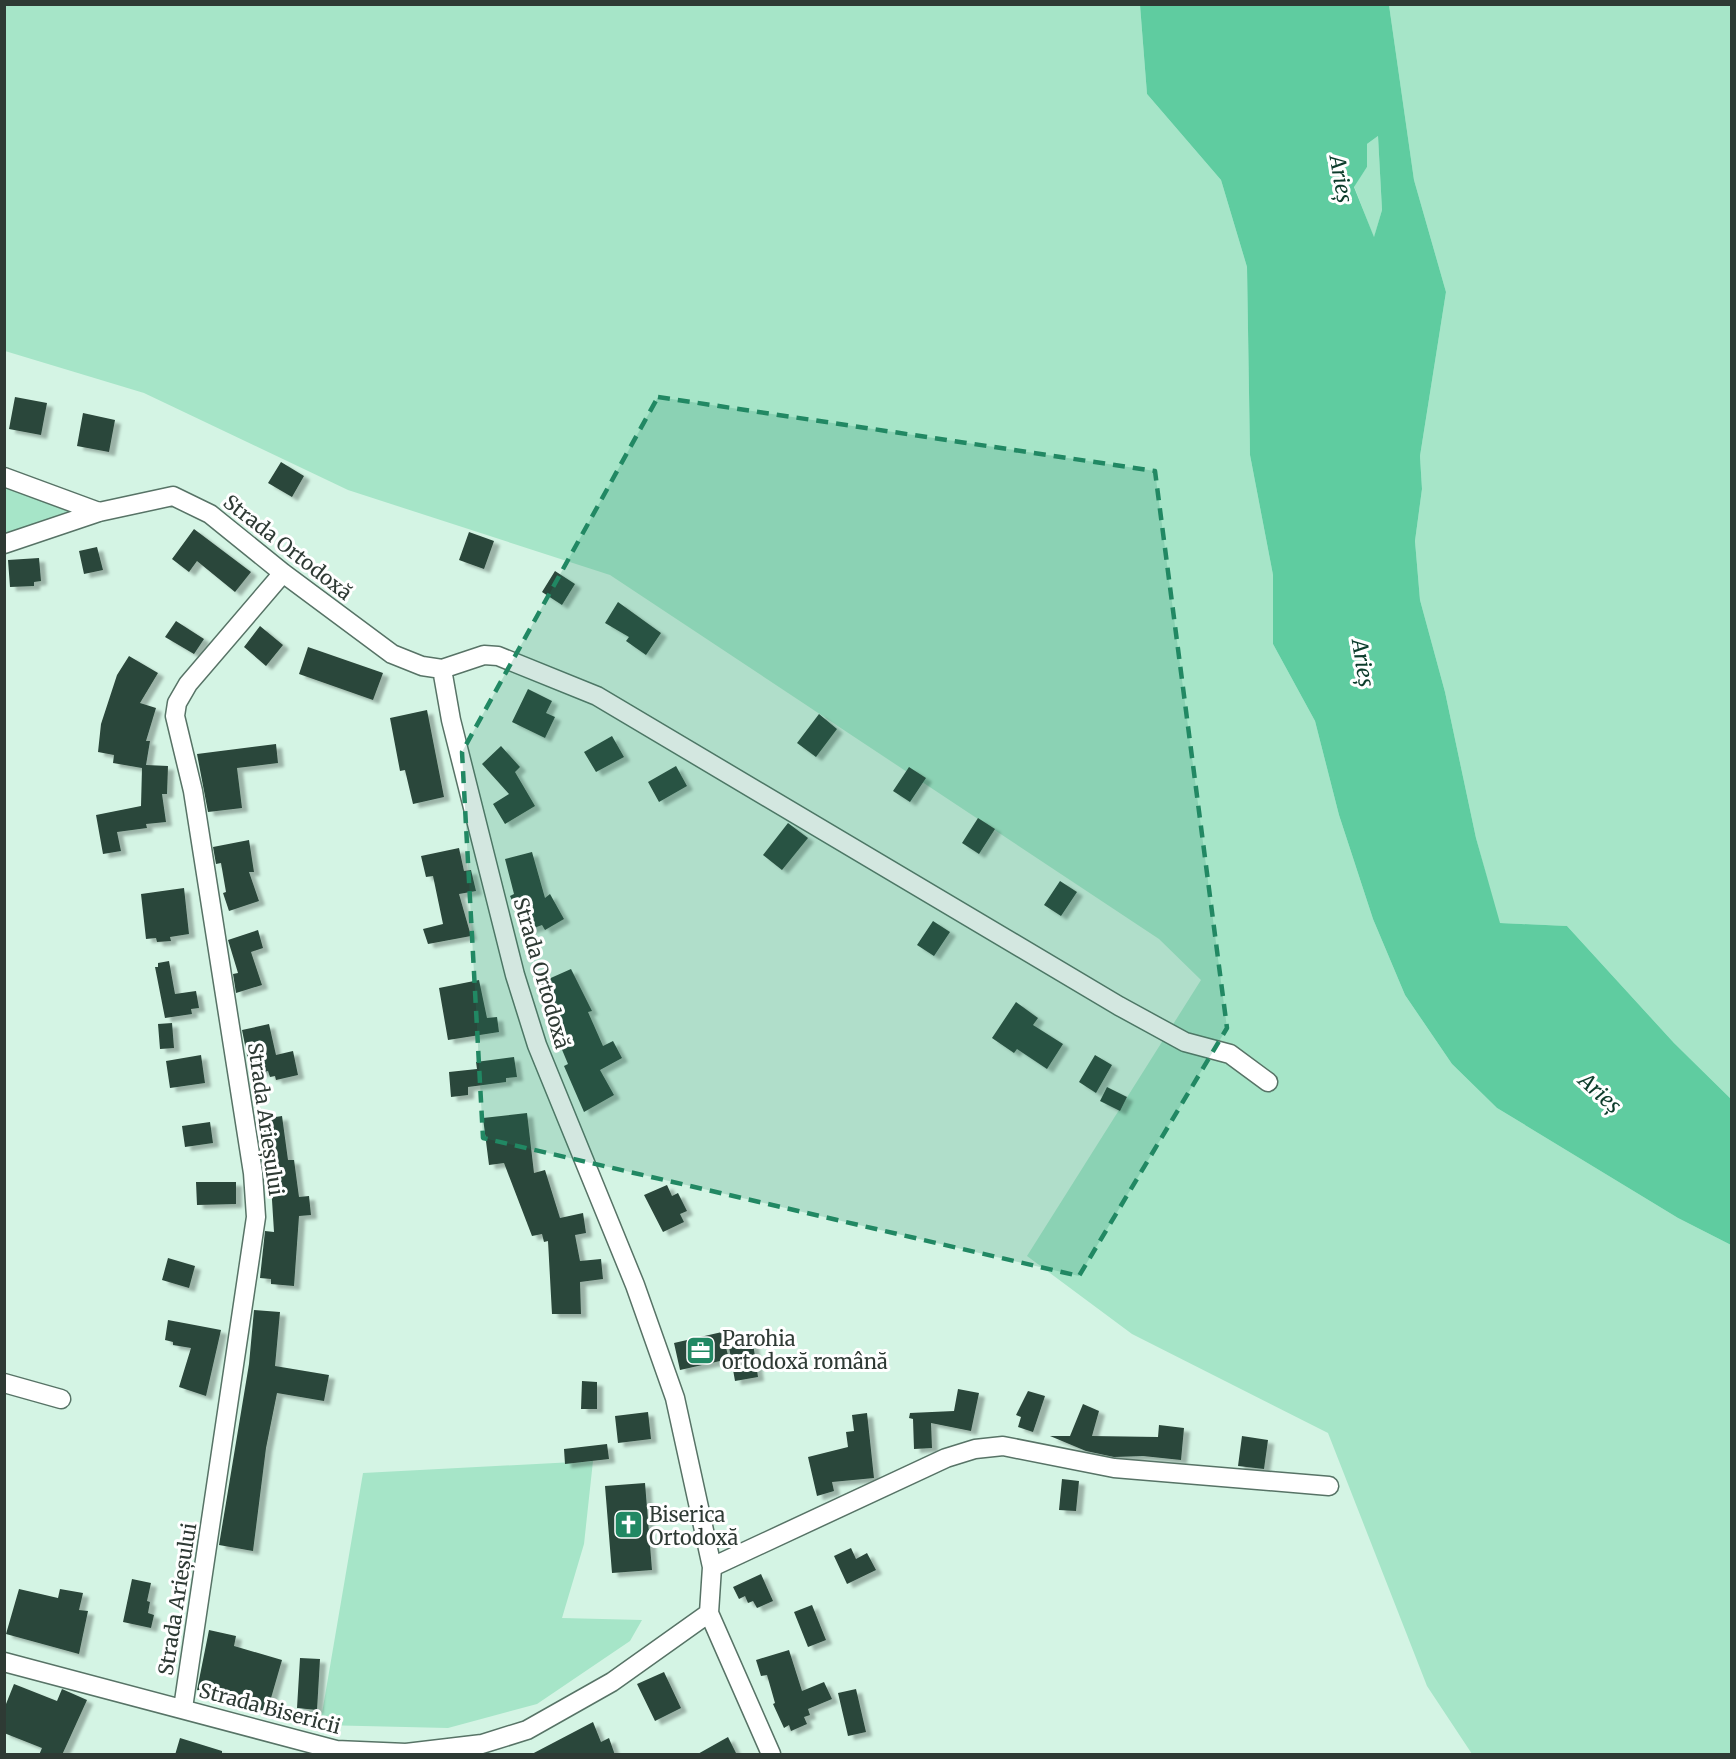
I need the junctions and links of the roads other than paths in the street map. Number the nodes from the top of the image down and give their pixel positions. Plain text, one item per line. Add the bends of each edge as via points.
1 (4, 477) edge
2 (99, 512) junction
3 (4, 544) edge
4 (283, 573) junction
5 (442, 669) junction
6 (1268, 1082) dead end
7 (4, 1383) edge
8 (61, 1399) dead end
9 (1329, 1486) dead end
10 (712, 1566) junction
11 (709, 1613) junction
12 (4, 1662) edge
13 (183, 1708) junction
14 (771, 1755) edge

1 - 2 street
2 - 3 street, Strada Ortodoxă
2 - 4 street, Strada Ortodoxă via 173,496 210,514
4 - 5 street, Strada Ortodoxă via 392,654
4 - 13 street, Strada Arieșului via 188,684 177,703 175,716 193,791 253,1173 256,1217
5 - 6 street via 484,655 498,656 597,696 1119,1006 1185,1042 1230,1054
5 - 10 street, Strada Ortodoxă via 451,720 515,975 537,1045 635,1285 675,1398
7 - 8 street
9 - 10 street via 1114,1468 1003,1446 984,1448 946,1458
10 - 11 street, Strada Ortodoxă
11 - 13 street, Strada Bisericii via 612,1682 527,1730 482,1744 406,1753 336,1750
11 - 14 street, Strada Ortodoxă
12 - 13 street, Strada Bisericii

